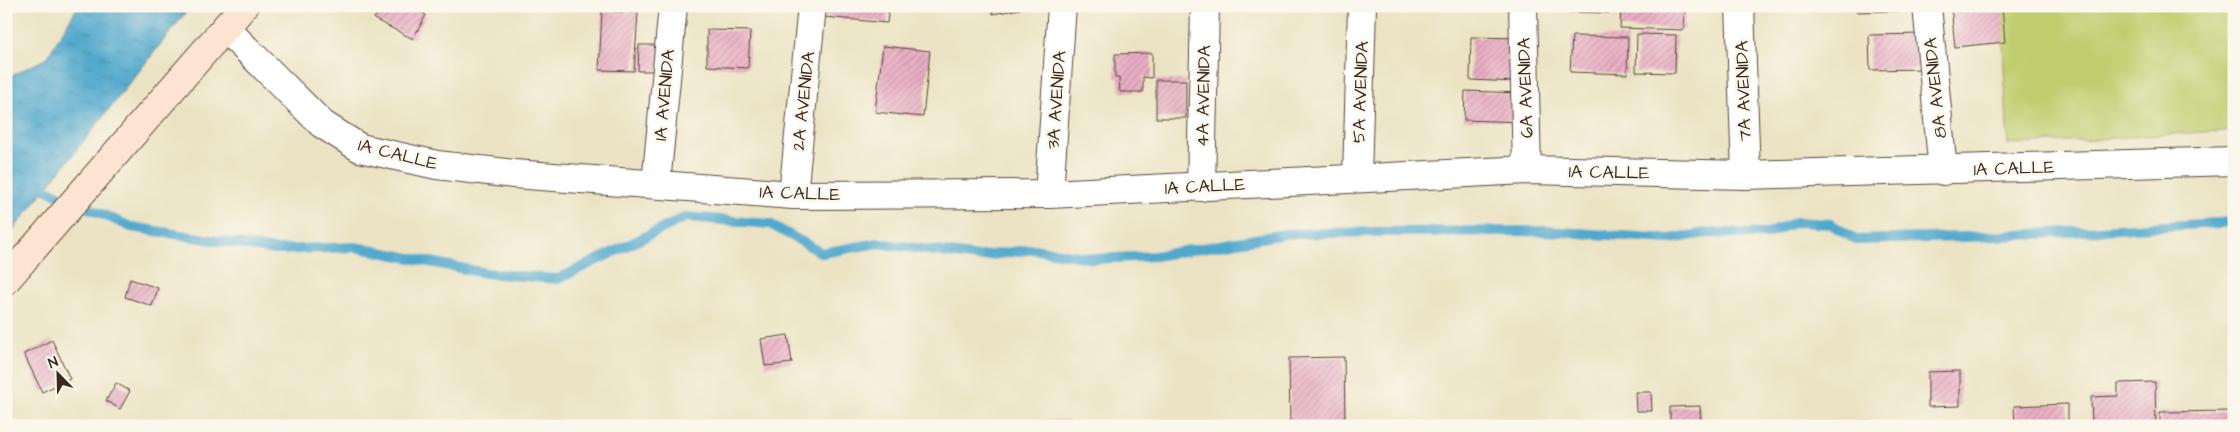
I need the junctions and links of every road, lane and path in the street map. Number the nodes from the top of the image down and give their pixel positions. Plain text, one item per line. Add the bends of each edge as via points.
1 (244, 6) edge
2 (673, 6) edge
3 (812, 6) edge
4 (1062, 6) edge
5 (1205, 6) edge
6 (1362, 6) edge
7 (1522, 6) edge
8 (1740, 6) edge
9 (1927, 6) edge
10 (225, 28) junction
11 (2234, 161) edge
12 (1528, 170) junction
13 (1943, 171) junction
14 (1746, 175) junction
15 (1357, 178) junction
16 (656, 184) junction
17 (1201, 186) junction
18 (1050, 194) junction
19 (793, 195) junction
20 (6, 280) edge

1 - 10 main road
2 - 16 street, 1A AVENIDA
3 - 19 street, 2A AVENIDA
4 - 18 street, 3A AVENIDA
5 - 17 street, 4A AVENIDA
6 - 15 street, 5A AVENIDA
7 - 12 street, 6A AVENIDA
8 - 14 street, 7A AVENIDA
9 - 13 street, 8A AVENIDA
10 - 16 street, 1A CALLE via 322,124 360,148 437,165
10 - 20 main road
11 - 13 street, 1A CALLE
12 - 14 street, 1A CALLE
12 - 15 street, 1A CALLE
13 - 14 street, 1A CALLE
15 - 17 street, 1A CALLE
16 - 19 street, 1A CALLE
17 - 18 street, 1A CALLE
18 - 19 street, 1A CALLE

